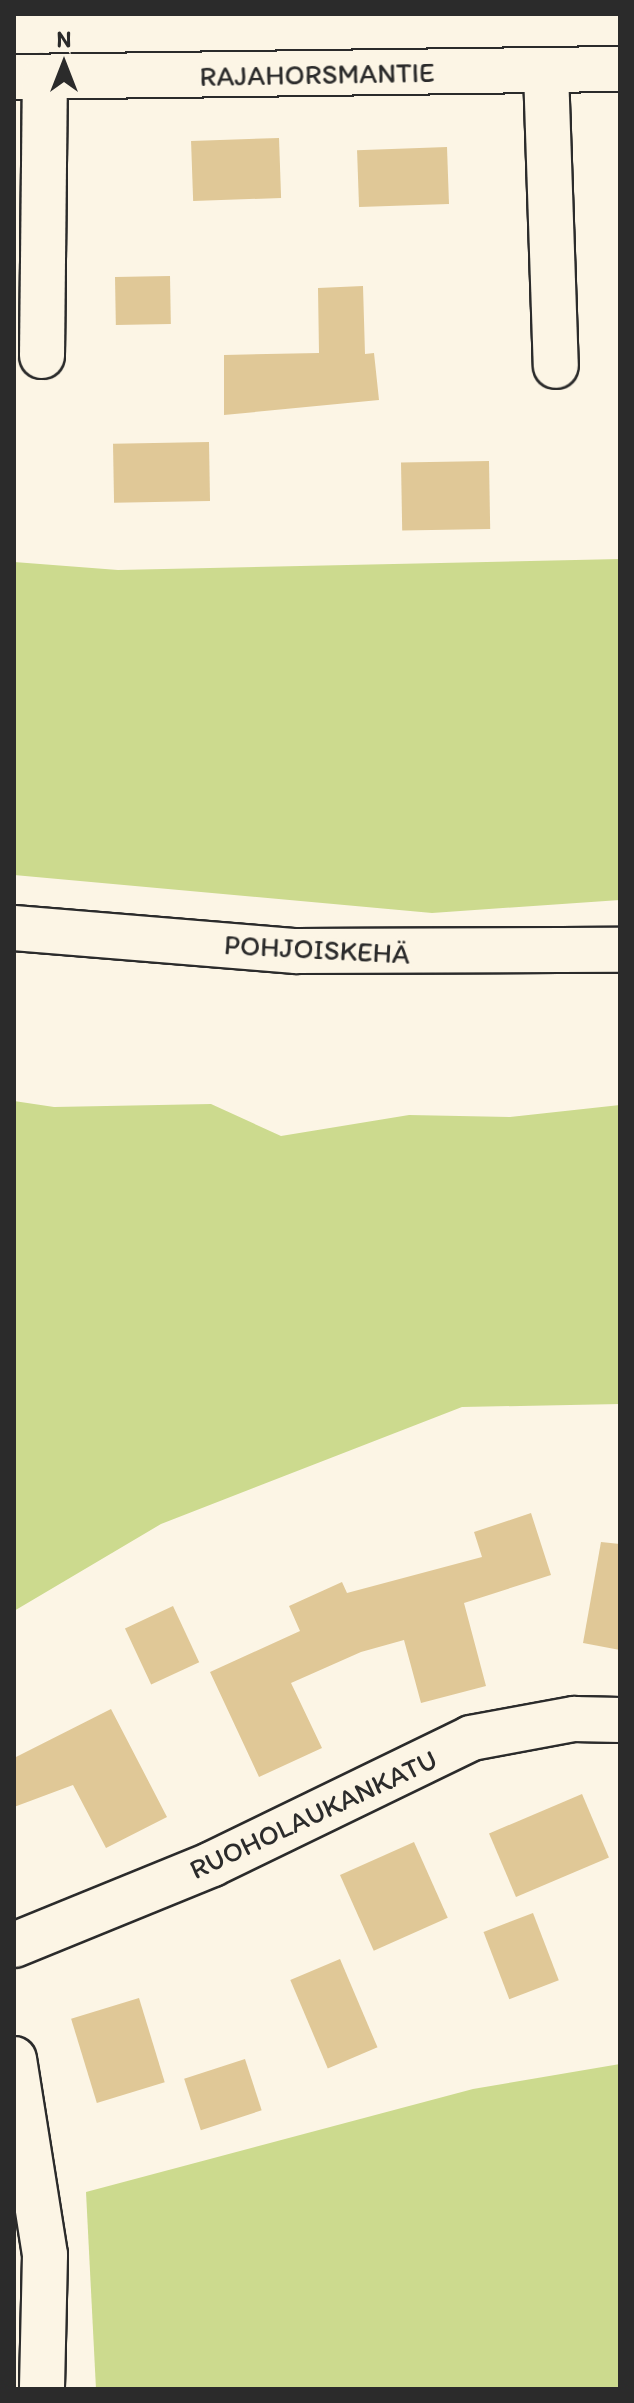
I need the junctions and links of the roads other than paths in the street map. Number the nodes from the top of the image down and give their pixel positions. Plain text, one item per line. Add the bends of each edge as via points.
1 (620, 69) edge
2 (546, 71) junction
3 (29, 77) edge
4 (42, 356) dead end
5 (556, 366) dead end
6 (14, 928) edge
7 (620, 950) edge
8 (620, 1720) edge
9 (14, 1945) edge
10 (14, 2059) edge
11 (42, 2389) edge

1 - 2 street, RAJAHORSMANTIE
2 - 3 street, RAJAHORSMANTIE
2 - 5 street
3 - 4 street
6 - 7 street, POHJOISKEHÄ via 296,951
8 - 9 street, RUOHOLAUKANKATU via 574,1719 471,1738 212,1864
10 - 11 street via 45,2255

